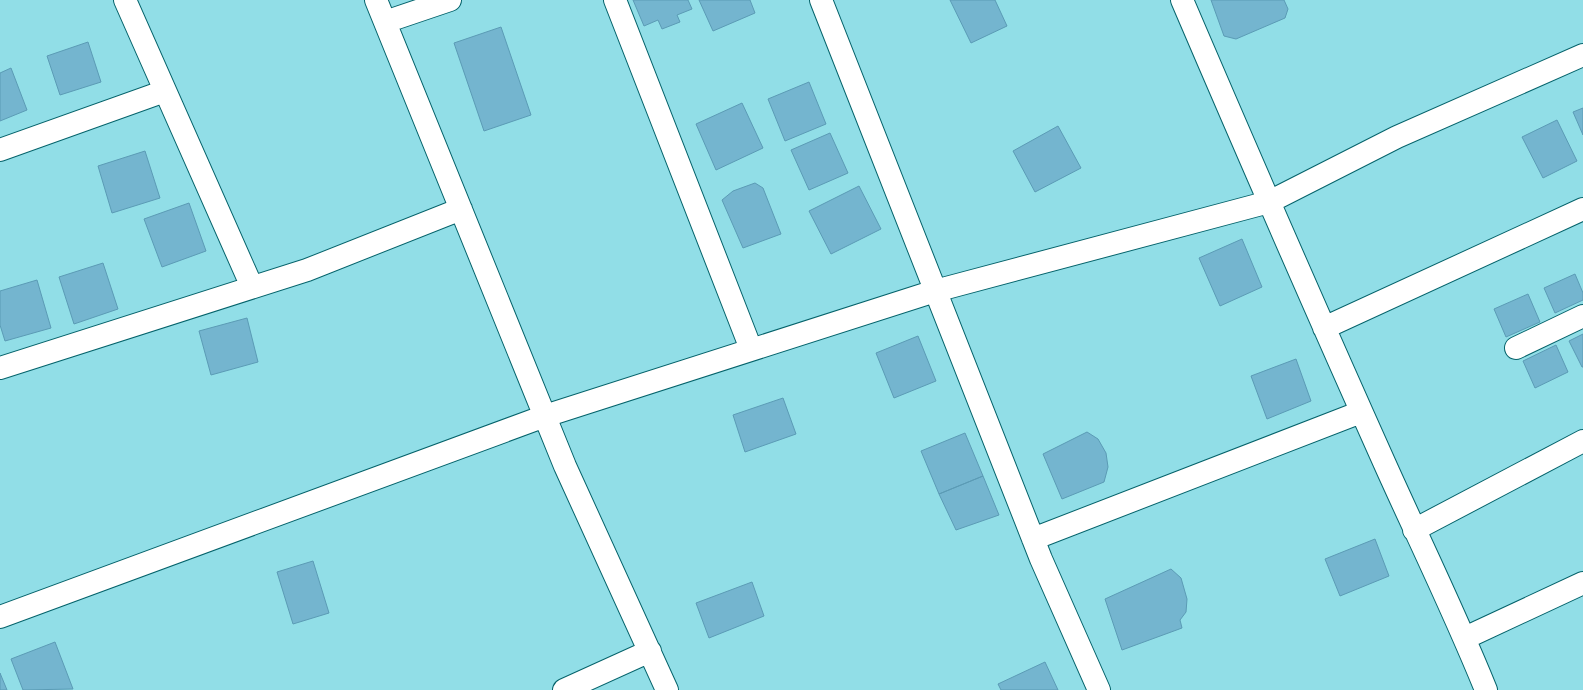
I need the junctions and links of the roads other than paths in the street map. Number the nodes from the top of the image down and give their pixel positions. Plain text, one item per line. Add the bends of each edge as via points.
1 (125, 0) edge
2 (376, 0) edge
3 (450, 0) edge
4 (615, 0) edge
5 (821, 0) edge
6 (1182, 0) edge
7 (385, 22) junction
8 (1583, 55) edge
9 (165, 91) junction
10 (0, 150) edge
11 (1268, 202) junction
12 (1583, 208) edge
13 (461, 209) junction
14 (252, 287) junction
15 (935, 290) junction
16 (1583, 316) edge
17 (1324, 328) junction
18 (1516, 348) dead end
19 (751, 349) junction
20 (0, 368) edge
21 (1362, 412) junction
22 (545, 416) junction
23 (1583, 441) edge
24 (1414, 530) junction
25 (1033, 539) junction
26 (1583, 583) edge
27 (0, 617) edge
28 (1465, 638) junction
29 (650, 651) junction
30 (564, 690) edge
31 (667, 690) edge
32 (1099, 690) edge
33 (1486, 690) edge

1 - 9 street
2 - 7 street
3 - 7 street
4 - 19 street
5 - 15 street
6 - 11 street
7 - 13 street
8 - 11 street via 1397,137
9 - 10 street
9 - 14 street
11 - 15 street
11 - 17 street
12 - 17 street
13 - 14 street via 307,270
13 - 22 street
14 - 20 street
15 - 19 street
15 - 25 street
16 - 18 street
17 - 21 street
19 - 22 street
21 - 24 street
21 - 25 street
22 - 27 street
22 - 29 street via 565,466
23 - 24 street
24 - 28 street
25 - 32 street
26 - 28 street
28 - 33 street
29 - 30 street
29 - 31 street

